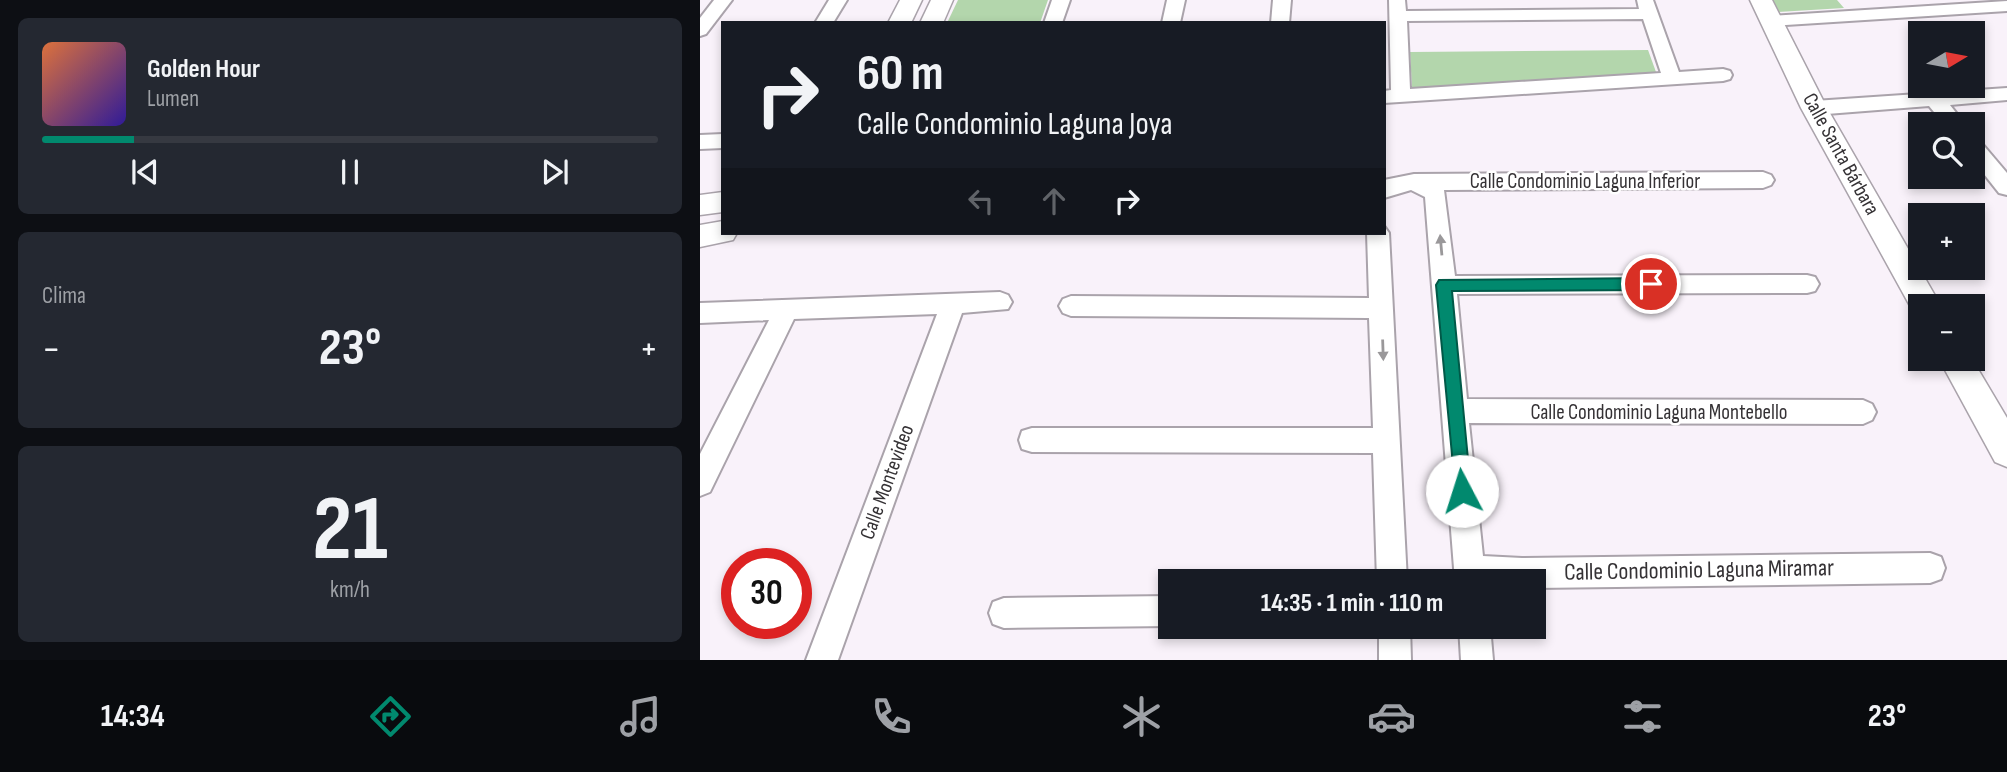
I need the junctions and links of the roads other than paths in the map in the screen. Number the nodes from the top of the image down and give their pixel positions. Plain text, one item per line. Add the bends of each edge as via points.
1 (723, 0) edge
2 (838, 0) edge
3 (911, 0) edge
4 (942, 0) edge
5 (1061, 0) edge
6 (1176, 0) edge
7 (1282, 0) edge
8 (1851, 0) edge
9 (1978, 4) edge
10 (2007, 6) edge
11 (1647, 7) edge
12 (1398, 8) edge
13 (1766, 10) edge
14 (1864, 16) junction
15 (825, 21) edge
16 (900, 21) edge
17 (932, 21) edge
18 (1054, 21) edge
19 (1171, 21) edge
20 (1280, 21) edge
21 (700, 30) edge
22 (1723, 75) dead end
23 (1672, 78) junction
24 (2007, 94) edge
25 (1393, 97) edge
26 (1934, 99) junction
27 (1814, 108) junction
28 (1945, 112) edge
29 (721, 141) edge
30 (700, 142) edge
31 (1985, 161) edge
32 (1763, 180) dead end
33 (1395, 186) edge
34 (2007, 187) edge
35 (721, 232) edge
36 (1378, 235) edge
37 (700, 236) edge
38 (1807, 284) dead end
39 (1444, 285) junction
40 (1919, 294) edge
41 (1000, 302) dead end
42 (953, 304) junction
43 (1071, 306) dead end
44 (1382, 308) junction
45 (787, 309) junction
46 (700, 313) edge
47 (1962, 371) edge
48 (1455, 411) junction
49 (1863, 412) dead end
50 (1387, 438) junction
51 (1032, 440) dead end
52 (2007, 451) edge
53 (700, 483) edge
54 (1930, 568) dead end
55 (1392, 569) edge
56 (1468, 569) edge
57 (1546, 573) edge
58 (1158, 611) edge
59 (1004, 612) dead end
60 (1394, 639) edge
61 (1475, 639) edge
62 (822, 660) edge
63 (1395, 660) edge
64 (1477, 660) edge

1 - 21 street
2 - 15 street
3 - 16 street
4 - 17 street
5 - 18 street
6 - 19 street
7 - 20 street
8 - 14 street
9 - 10 street
9 - 14 street
11 - 12 street
11 - 23 street
12 - 25 street
13 - 14 street
13 - 27 street, Calle Santa Bárbara
22 - 23 street
23 - 25 street
24 - 26 street
26 - 27 street
26 - 28 street
27 - 40 street, Calle Santa Bárbara
29 - 30 street
31 - 34 street
32 - 33 street, Calle Condominio Laguna Inferior
39 -> 33 street via 1436,194 1421,184
35 - 37 street
36 - 44 street
38 - 39 street
39 - 48 street
41 - 42 street
42 - 45 street
42 - 62 street, Calle Montevideo
43 - 44 street
44 -> 50 street
45 - 46 street
45 - 53 street
47 - 52 street
48 - 49 street, Calle Condominio Laguna Montebello
48 - 56 street
50 - 51 street
50 - 55 street
54 - 57 street, Calle Condominio Laguna Miramar
58 - 59 street
60 - 63 street
61 - 64 street

